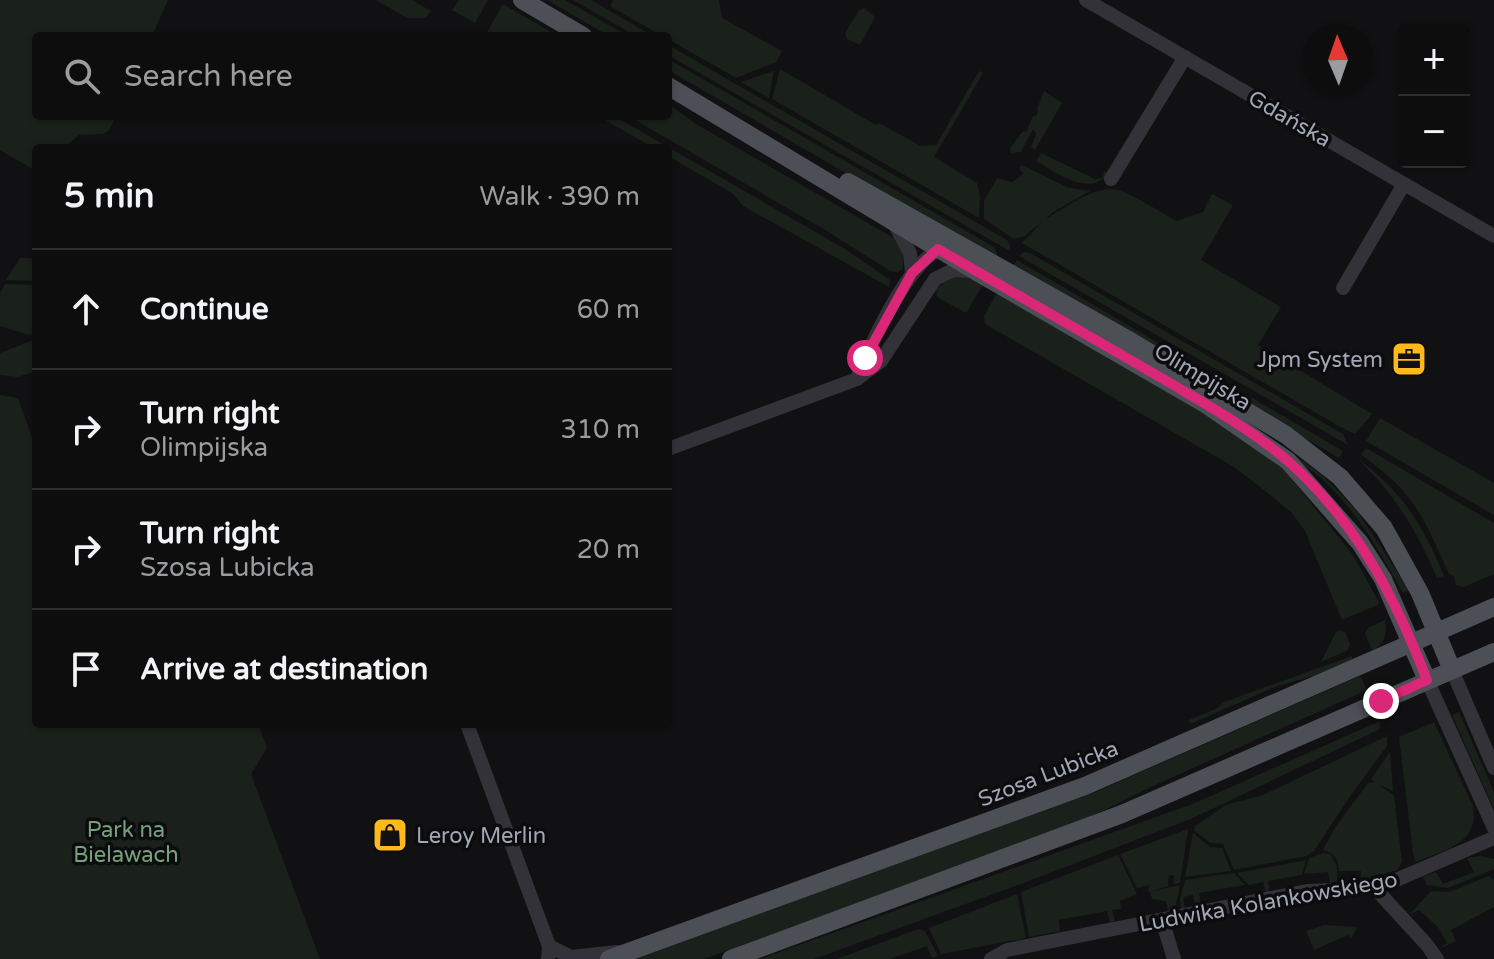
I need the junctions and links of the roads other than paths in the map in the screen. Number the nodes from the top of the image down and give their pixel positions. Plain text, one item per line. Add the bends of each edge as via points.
1 (522, 0) edge
2 (1086, 0) edge
3 (576, 32) edge
4 (1185, 57) junction
5 (672, 88) edge
6 (724, 119) junction
7 (1111, 179) dead end
8 (1404, 184) junction
9 (894, 222) junction
10 (928, 225) junction
11 (1494, 236) edge
12 (966, 247) junction
13 (938, 249) junction
14 (977, 272) junction
15 (912, 273) junction
16 (935, 279) junction
17 (1343, 288) dead end
18 (857, 379) junction
19 (672, 448) edge
20 (1494, 607) edge
21 (1437, 632) junction
22 (1412, 642) junction
23 (1494, 652) edge
24 (1452, 670) junction
25 (1427, 680) junction
26 (468, 728) edge
27 (1494, 768) edge
28 (1494, 828) edge
29 (1494, 838) edge
30 (1373, 886) junction
31 (1162, 920) junction
32 (634, 950) junction
33 (549, 952) edge
34 (609, 959) edge
35 (731, 959) edge
36 (991, 959) edge
37 (1174, 959) edge
38 (1437, 959) edge

1 - 3 main road
2 - 4 street, Gdańska
4 - 7 street
4 - 8 street, Gdańska
5 - 6 main road, Olimpijska
6 - 9 main road, Olimpijska
6 - 10 main road, Olimpijska
8 - 11 street, Gdańska
8 - 17 street
9 - 13 main road, Olimpijska
9 - 15 street via 910,253
10 - 12 main road, Olimpijska
10 - 13 street
12 - 13 street
12 - 21 main road, Olimpijska via 1286,435 1340,477 1384,528
13 - 14 main road, Olimpijska
13 - 15 street
13 - 16 street
14 - 16 street via 953,270
14 - 22 main road, Olimpijska via 1207,405 1288,461 1360,543
15 - 18 street
16 - 18 street via 881,361
18 - 19 street
20 - 21 main road, Szosa Lubicka
21 - 22 main road, Szosa Lubicka
21 - 24 main road, Olimpijska
22 - 25 main road, Olimpijska
22 - 32 main road, Szosa Lubicka via 1085,786
23 - 24 main road
24 - 25 main road
24 - 27 street, Olimpijska
25 - 28 street, Olimpijska
25 - 35 main road via 1122,814
26 - 33 street
29 - 30 street, Ludwika Kolankowskiego
30 - 31 street, Ludwika Kolankowskiego via 1307,891
30 - 38 street
31 - 36 street, Ludwika Kolankowskiego via 1007,950
31 - 37 street
32 - 33 street via 571,957
32 - 34 main road, Szosa Lubicka

